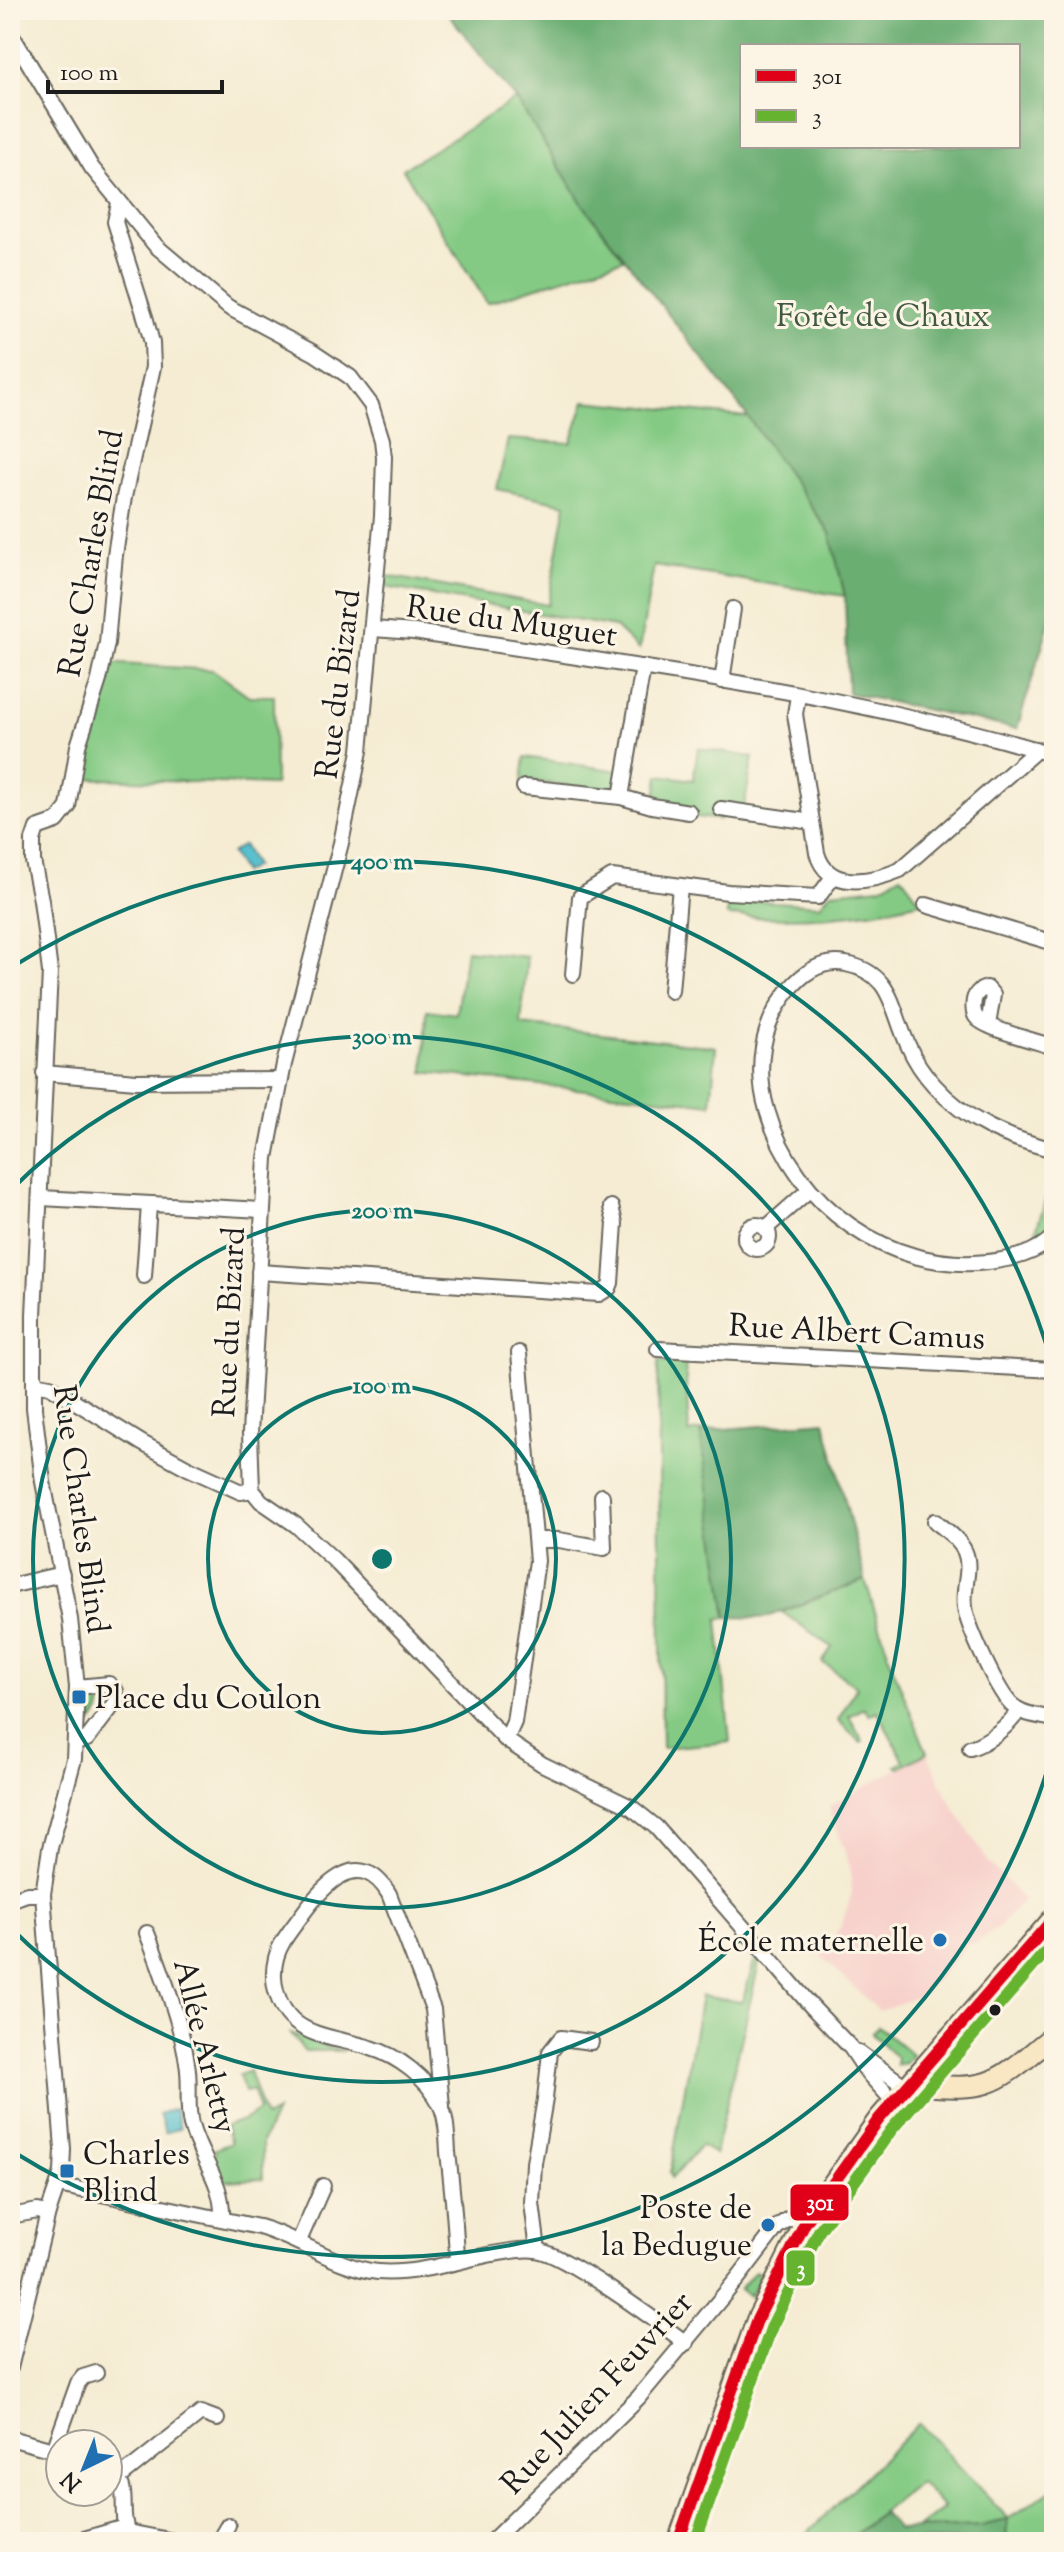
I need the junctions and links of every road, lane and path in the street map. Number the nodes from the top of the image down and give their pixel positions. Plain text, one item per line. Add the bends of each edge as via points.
1 (10, 32) edge
2 (119, 203) junction
3 (733, 609) dead end
4 (373, 629) junction
5 (643, 667) junction
6 (722, 681) junction
7 (798, 696) junction
8 (1035, 749) junction
9 (1054, 755) edge
10 (524, 787) dead end
11 (621, 797) junction
12 (721, 809) dead end
13 (689, 812) dead end
14 (812, 822) junction
15 (833, 877) junction
16 (680, 886) junction
17 (926, 905) dead end
18 (1054, 943) edge
19 (573, 974) dead end
20 (671, 991) dead end
21 (988, 1025) dead end
22 (1054, 1047) edge
23 (44, 1073) junction
24 (280, 1080) junction
25 (1054, 1150) edge
26 (809, 1190) junction
27 (41, 1198) junction
28 (149, 1205) junction
29 (611, 1207) dead end
30 (262, 1210) junction
31 (766, 1228) dead end
32 (1054, 1236) edge
33 (259, 1272) junction
34 (144, 1276) dead end
35 (658, 1349) dead end
36 (519, 1353) dead end
37 (1054, 1370) edge
38 (34, 1383) junction
39 (252, 1490) junction
40 (602, 1496) dead end
41 (935, 1521) dead end
42 (536, 1540) junction
43 (62, 1574) junction
44 (10, 1586) edge
45 (77, 1687) junction
46 (1019, 1710) junction
47 (1054, 1719) edge
48 (506, 1740) junction
49 (75, 1743) junction
50 (970, 1748) dead end
51 (43, 1894) junction
52 (10, 1900) edge
53 (1054, 1918) edge
54 (147, 1933) dead end
55 (1054, 2036) edge
56 (591, 2042) dead end
57 (903, 2091) junction
58 (442, 2106) junction
59 (58, 2185) junction
60 (323, 2186) dead end
61 (48, 2213) junction
62 (10, 2216) edge
63 (222, 2219) junction
64 (805, 2223) junction
65 (299, 2241) junction
66 (538, 2250) junction
67 (457, 2261) junction
68 (686, 2343) junction
69 (10, 2368) edge
70 (96, 2373) dead end
71 (217, 2419) dead end
72 (64, 2428) edge
73 (10, 2438) edge
74 (44, 2447) edge
75 (124, 2468) edge
76 (124, 2508) edge
77 (228, 2525) dead end
78 (125, 2527) junction
79 (74, 2542) edge
80 (179, 2542) edge
81 (218, 2542) edge
82 (491, 2542) edge
83 (678, 2542) edge

1 - 2 street, Rue du Bizard via 76,143
2 - 4 street, Rue du Bizard via 156,246 211,295 335,366 371,405 384,457
2 - 23 street, Rue Charles Blind via 115,222 146,320 153,367 124,497 107,643 78,746 68,807 57,821 37,828 33,840 49,954
3 - 6 street
4 - 5 street, Rue du Muguet
4 - 24 street, Rue du Bizard via 352,797
5 - 6 street, Rue du Muguet
5 - 11 street, Rue du Muguet
6 - 7 street, Rue du Muguet
7 - 8 street, Rue du Muguet via 951,725
7 - 14 street via 795,714
8 - 9 street, Rue du Muguet
8 - 15 street via 900,870 852,880
10 - 11 street
11 - 13 street
12 - 14 street
14 - 15 street via 821,865
15 - 16 street via 818,897
16 - 19 street via 612,877 580,897
16 - 20 street
17 - 18 street
21 - 22 street
23 - 24 street via 136,1081
23 - 27 street, Rue Charles Blind
24 - 30 street, Rue du Bizard
25 - 26 street via 996,1132 956,1107 917,1062 887,989 866,970 832,962 813,969 784,996 766,1035 761,1065 763,1096 775,1135
26 - 31 street
26 - 32 street via 871,1239 943,1261 1012,1258
27 - 28 street
27 - 38 street, Rue Charles Blind
28 - 30 street
28 - 34 street
29 - 33 street via 611,1283 599,1294
30 - 33 street, Rue du Bizard
33 - 39 street, Rue du Bizard
35 - 37 street, Rue Albert Camus
36 - 42 street
38 - 39 street via 50,1386 195,1471 241,1492
38 - 43 street, Rue Charles Blind via 38,1450
39 - 48 street via 334,1560
40 - 42 street via 604,1548
41 - 46 street via 965,1553 967,1616 999,1689
42 - 48 street via 525,1650 514,1722
43 - 44 street
43 - 45 street, Rue Charles Blind
45 - 49 street, Rue Charles Blind
45 - 49 street via 109,1684 117,1700 87,1739
46 - 47 street
46 - 50 street via 981,1745
48 - 57 street via 542,1764 631,1807 656,1827 867,2072
49 - 51 street, Rue Charles Blind
51 - 52 street
51 - 59 street, Rue Charles Blind via 63,2149
53 - 57 main road
54 - 63 street, Allée Arletty via 185,2051 192,2129 217,2181
55 - 57 main road via 988,2082
56 - 66 street via 561,2038 550,2052 532,2183
57 - 64 main road
58 - 58 street via 396,2059 307,2031 282,2007 274,1982 279,1949 316,1895 338,1876 366,1873 389,1894 433,2009
58 - 67 street
59 - 61 street, Rue Charles Blind
59 - 63 street
60 - 65 street
61 - 62 street
61 - 69 street, Rue Charles Blind
63 - 65 street
64 - 68 street, Rue Julien Feuvrier via 790,2218 777,2227
64 - 83 main road via 757,2320
65 - 67 street via 378,2272
66 - 67 street
66 - 68 street via 574,2267
68 - 82 street, Rue Julien Feuvrier via 626,2411
70 - 72 street via 78,2383
71 - 75 street via 201,2413
73 - 74 street
76 - 78 street
77 - 81 street
78 - 79 street
78 - 80 street via 134,2534

